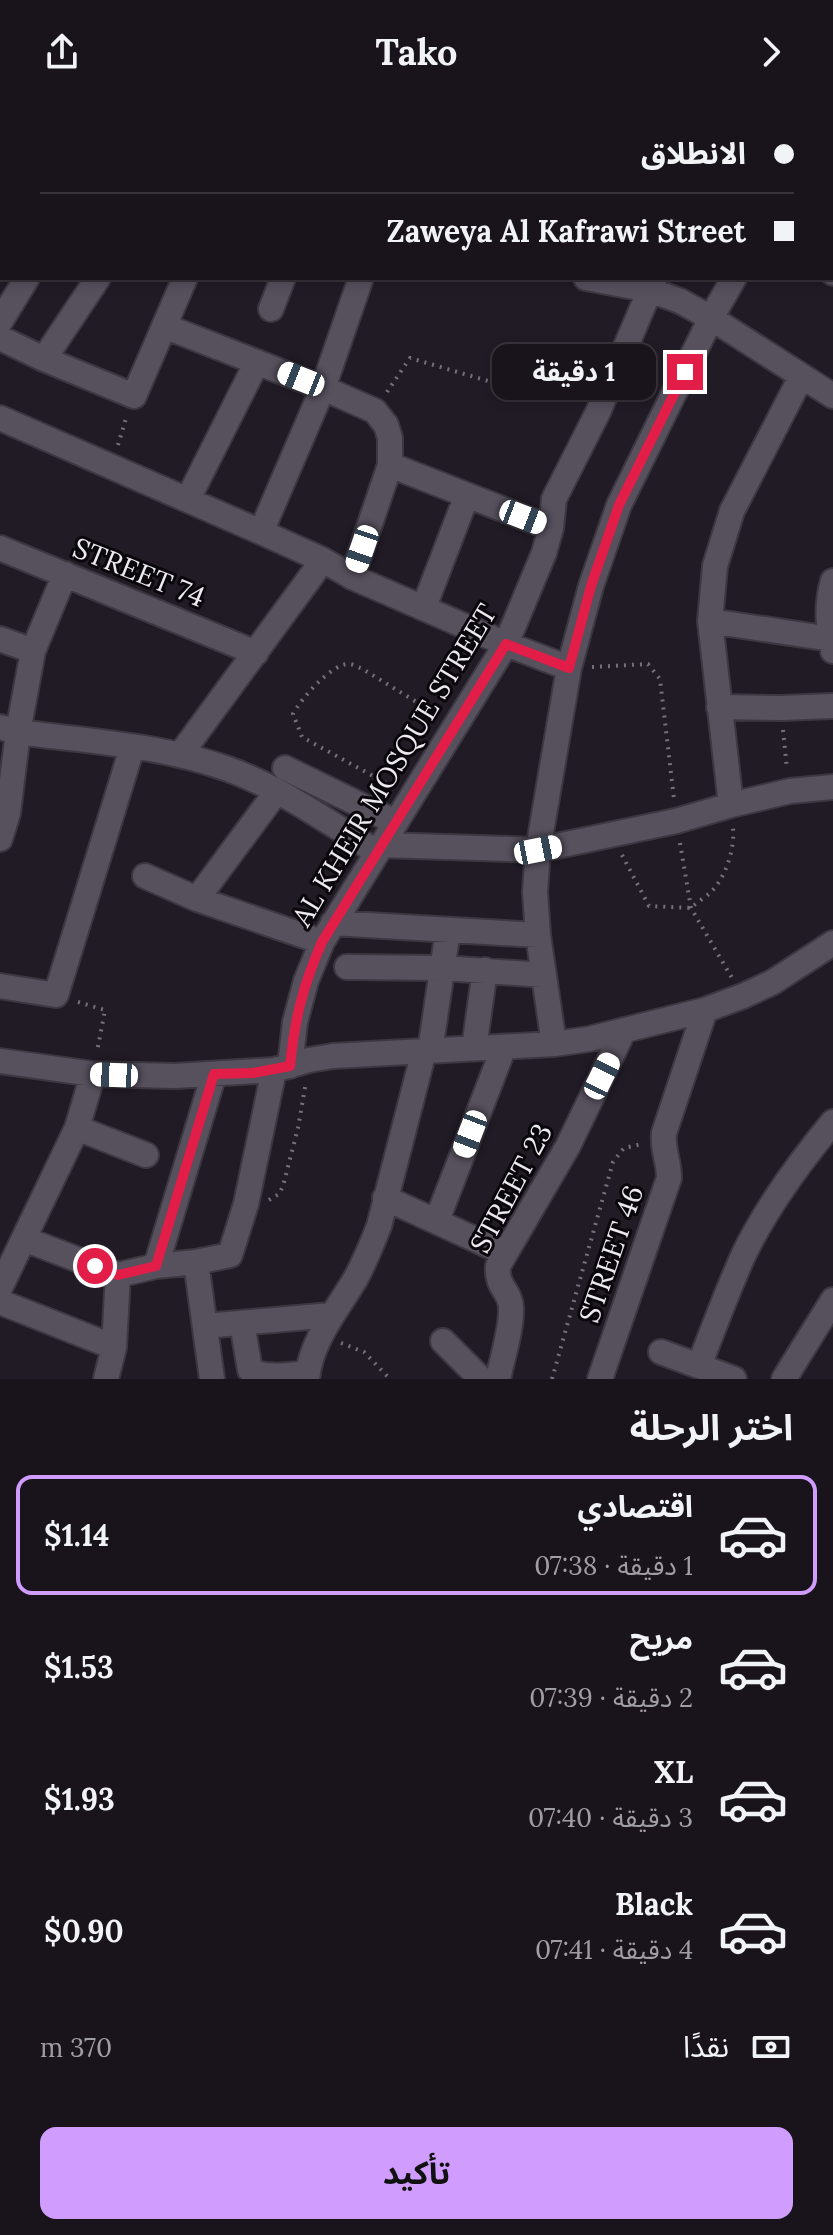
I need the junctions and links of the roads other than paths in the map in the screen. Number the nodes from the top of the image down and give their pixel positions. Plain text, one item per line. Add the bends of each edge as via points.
1 (26, 280) edge
2 (97, 280) edge
3 (184, 280) edge
4 (282, 280) edge
5 (360, 280) edge
6 (608, 280) edge
7 (733, 280) edge
8 (653, 284) edge
9 (271, 309) dead end
10 (711, 318) junction
11 (0, 322) edge
12 (164, 326) junction
13 (0, 338) edge
14 (44, 359) junction
15 (257, 362) junction
16 (801, 377) junction
17 (323, 388) junction
18 (833, 396) edge
19 (0, 418) edge
20 (390, 465) junction
21 (467, 495) junction
22 (188, 499) junction
23 (551, 528) junction
24 (261, 532) junction
25 (0, 548) edge
26 (323, 560) junction
27 (65, 574) junction
28 (352, 577) junction
29 (833, 581) edge
30 (424, 607) junction
31 (710, 621) junction
32 (0, 639) edge
33 (506, 644) junction
34 (832, 645) edge
35 (33, 651) junction
36 (256, 653) junction
37 (569, 668) junction
38 (833, 706) edge
39 (719, 707) junction
40 (9, 730) edge
41 (132, 748) junction
42 (180, 755) junction
43 (281, 780) junction
44 (833, 787) edge
45 (731, 805) junction
46 (395, 822) junction
47 (0, 839) edge
48 (379, 849) junction
49 (538, 850) junction
50 (145, 876) dead end
51 (197, 899) junction
52 (448, 930) junction
53 (328, 932) junction
54 (538, 935) junction
55 (831, 946) edge
56 (347, 967) dead end
57 (443, 968) junction
58 (485, 970) junction
59 (543, 975) junction
60 (0, 986) edge
61 (705, 1010) junction
62 (624, 1030) junction
63 (554, 1044) junction
64 (504, 1047) junction
65 (474, 1048) junction
66 (427, 1051) junction
67 (0, 1061) edge
68 (291, 1065) junction
69 (93, 1074) junction
70 (214, 1074) junction
71 (833, 1122) edge
72 (77, 1128) junction
73 (146, 1155) dead end
74 (385, 1198) junction
75 (437, 1220) junction
76 (24, 1239) junction
77 (505, 1253) junction
78 (196, 1262) junction
79 (156, 1266) junction
80 (118, 1275) junction
81 (0, 1288) edge
82 (833, 1300) edge
83 (0, 1302) edge
84 (242, 1323) junction
85 (326, 1325) junction
86 (205, 1326) junction
87 (443, 1341) dead end
88 (114, 1347) junction
89 (661, 1352) dead end
90 (699, 1366) junction
91 (307, 1376) edge
92 (106, 1379) edge
93 (212, 1379) edge
94 (481, 1379) edge
95 (498, 1379) edge
96 (600, 1379) edge
97 (734, 1379) edge
98 (784, 1379) edge

1 - 11 street
2 - 14 street
3 - 12 street
4 - 9 street
5 - 17 street
6 - 8 street
7 - 10 street
8 - 10 street
8 - 23 street, AL KHEIR MOSQUE STREET via 598,412 561,482
10 - 16 street
10 - 37 street via 619,505
12 - 14 street via 134,396
12 - 15 street
13 - 14 street
15 - 17 street
15 - 22 street
16 - 18 street
16 - 31 street via 732,511 715,566
17 - 20 street via 375,411 390,438
17 - 24 street
19 - 22 street
20 - 21 street
20 - 28 street
21 - 23 street
21 - 30 street
22 - 24 street
23 - 33 street, AL KHEIR MOSQUE STREET
24 - 26 street
25 - 27 street, STREET 74
26 - 28 street
26 - 36 street
27 - 35 street
27 - 36 street, STREET 74
28 - 30 street
29 - 34 street via 828,602
30 - 33 street
31 - 34 street
31 - 39 street
32 - 35 street
33 - 37 street
33 - 46 street, AL KHEIR MOSQUE STREET
35 - 40 street
36 - 42 street
37 - 49 street
38 - 39 street
39 - 45 street
40 - 41 street
40 - 47 street via 8,813
41 - 42 street
41 - 60 street via 56,995
42 - 43 street
43 - 46 street
43 - 48 street
43 - 51 street
44 - 45 street
45 - 49 street
46 - 48 street, AL KHEIR MOSQUE STREET
48 - 49 street
48 - 53 street, AL KHEIR MOSQUE STREET
49 - 54 street
50 - 51 street
51 - 53 street
52 - 53 street
52 - 54 street
52 - 57 street
53 - 68 street, AL KHEIR MOSQUE STREET via 306,981
54 - 59 street
55 - 61 street via 743,996
56 - 57 street
57 - 58 street
57 - 66 street
58 - 59 street
58 - 65 street
59 - 63 street
61 - 62 street
61 - 96 street, STREET 46 via 664,1133 669,1178
62 - 63 street
62 - 77 street, STREET 23 via 568,1146
63 - 64 street
64 - 65 street
64 - 75 street
65 - 66 street
66 - 68 street via 333,1056
66 - 74 street
67 - 69 street
68 - 70 street
68 - 78 street, AL KHEIR MOSQUE STREET via 230,1255
69 - 70 street
69 - 72 street
70 - 79 street
71 - 90 street via 767,1213
72 - 73 street
72 - 76 street
74 - 75 street
74 - 85 street via 369,1253
75 - 77 street
76 - 80 street
76 - 81 street
77 - 95 street, STREET 23 via 498,1280 512,1310
78 - 79 street
78 - 86 street
79 - 80 street
80 - 88 street
82 - 98 street
83 - 88 street
84 - 85 street
84 - 86 street
84 - 91 street via 250,1370 263,1377
85 - 91 street
86 - 93 street
87 - 94 street
88 - 92 street
89 - 90 street
90 - 97 street

